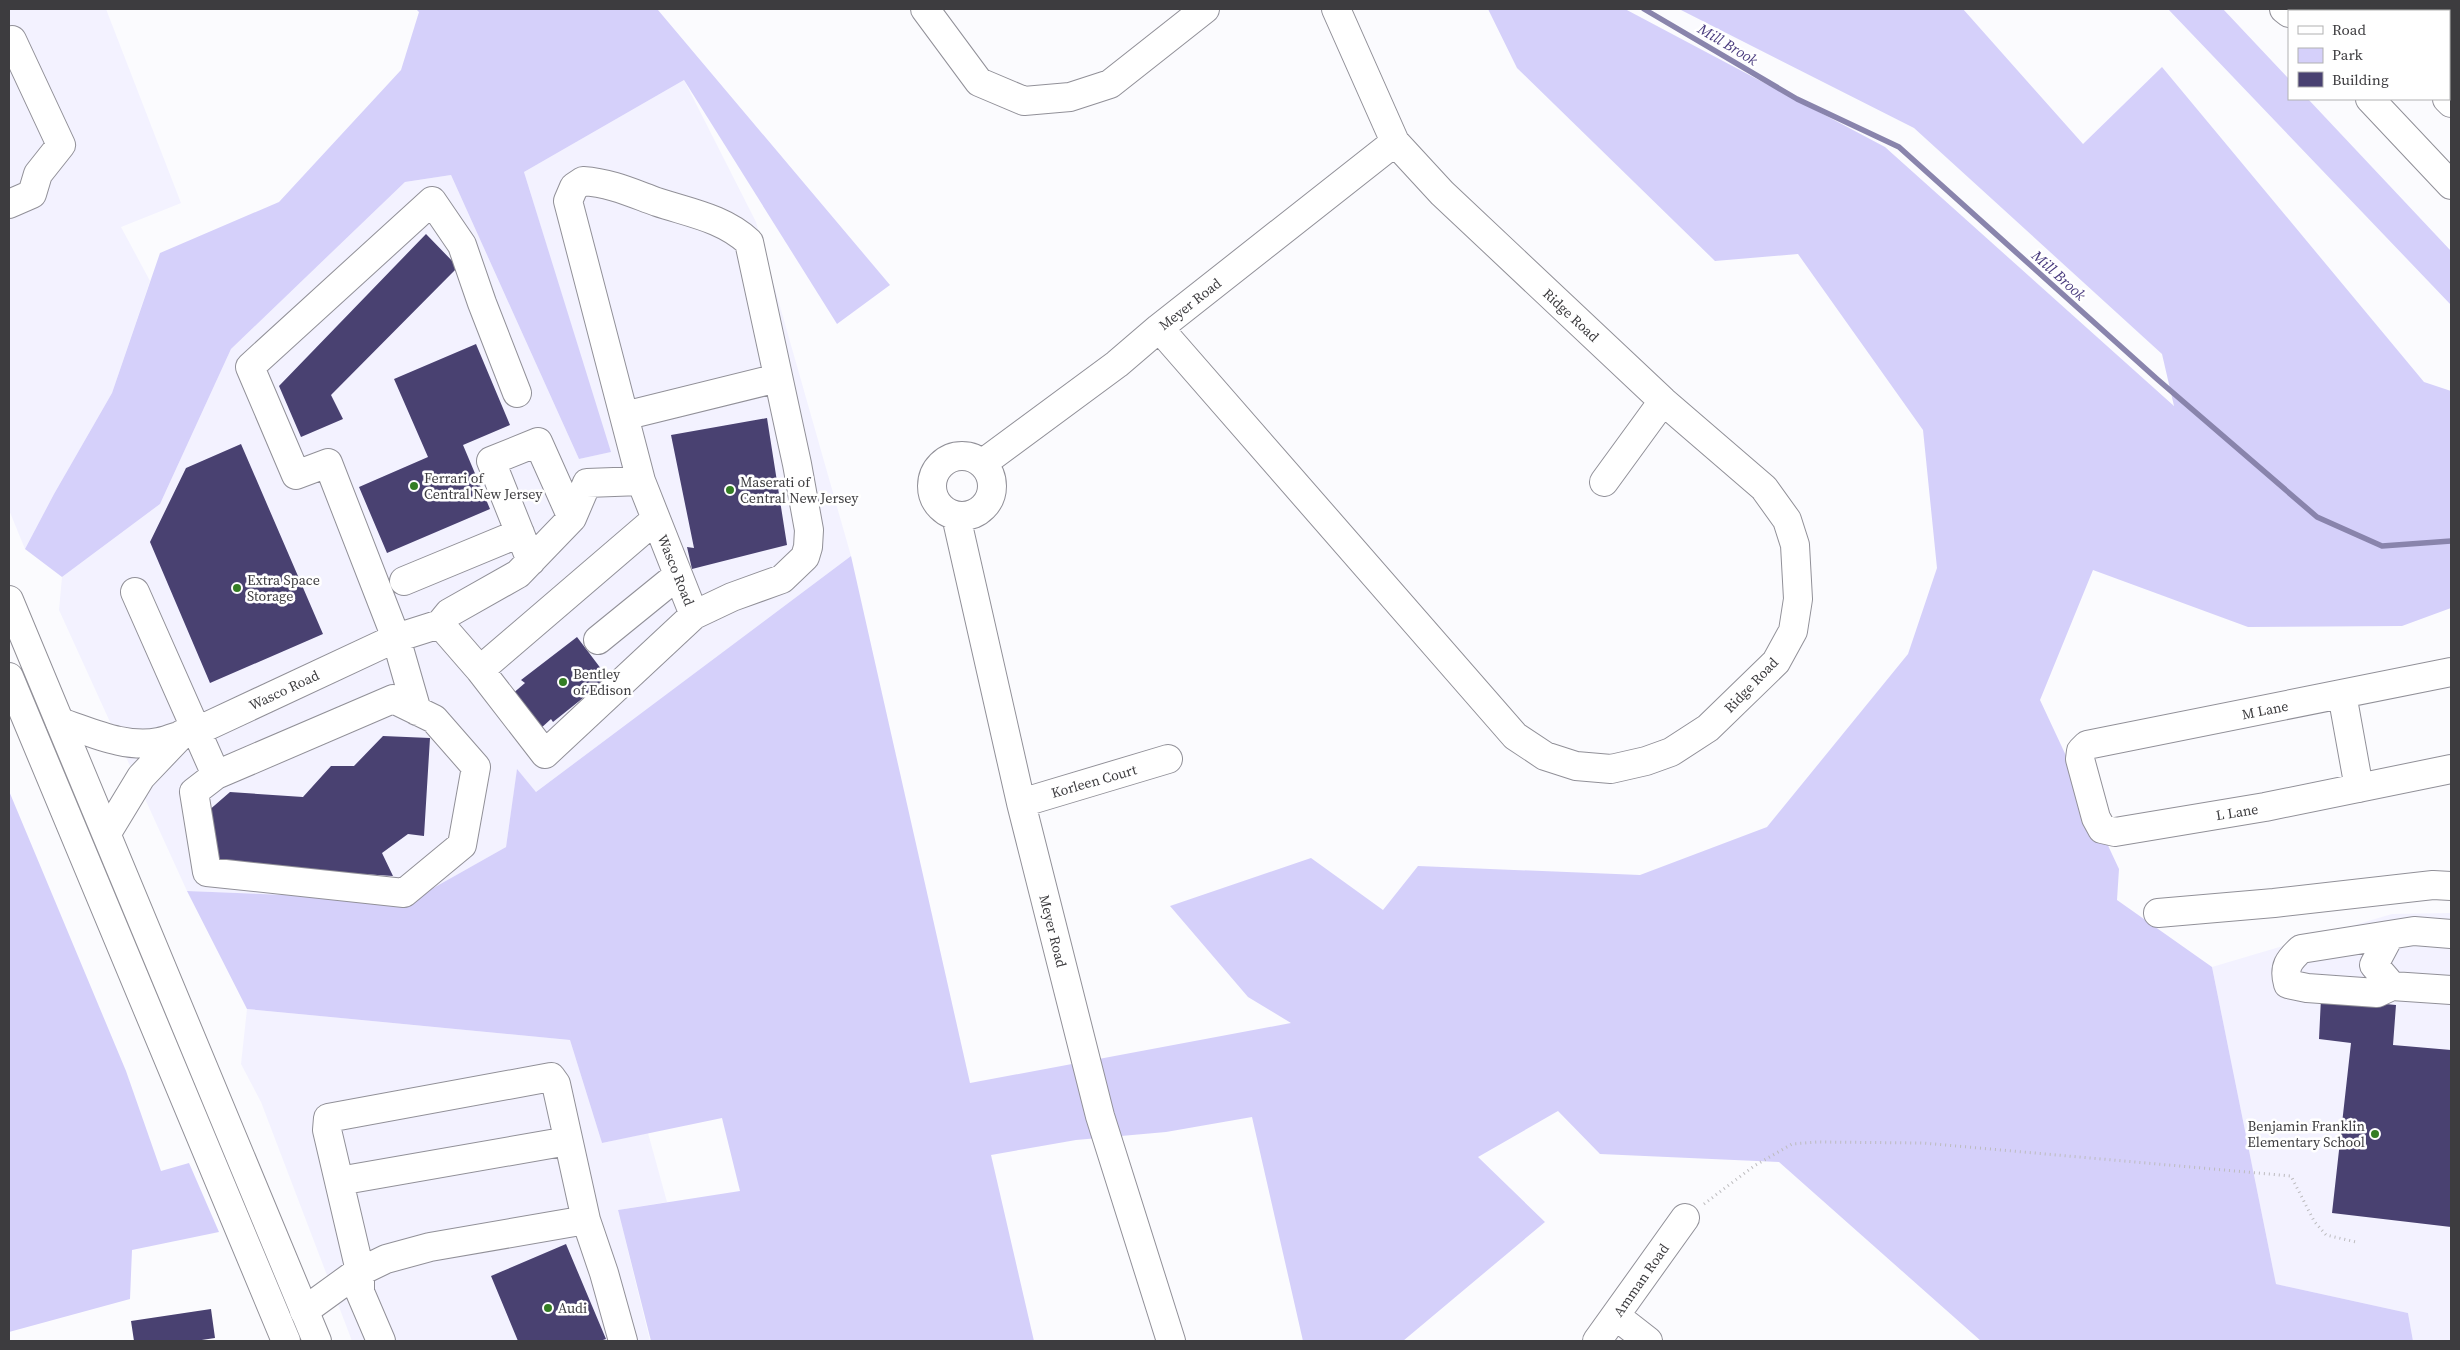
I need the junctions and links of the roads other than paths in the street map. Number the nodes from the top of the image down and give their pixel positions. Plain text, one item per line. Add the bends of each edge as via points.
1 (925, 9) edge
2 (1205, 9) edge
3 (1336, 9) edge
4 (9, 41) edge
5 (2371, 100) edge
6 (1395, 142) junction
7 (2451, 185) edge
8 (9, 204) edge
9 (1159, 328) junction
10 (778, 378) junction
11 (517, 393) dead end
12 (1663, 401) junction
13 (624, 416) junction
14 (982, 463) junction
15 (641, 481) junction
16 (1604, 482) dead end
17 (956, 516) junction
18 (572, 518) junction
19 (656, 520) junction
20 (520, 533) junction
21 (531, 561) junction
22 (678, 575) junction
23 (404, 581) dead end
24 (135, 592) dead end
25 (9, 600) edge
26 (694, 615) junction
27 (440, 624) junction
28 (396, 638) junction
29 (598, 640) dead end
30 (480, 670) junction
31 (2451, 672) edge
32 (9, 677) edge
33 (2342, 694) junction
34 (417, 710) junction
35 (60, 722) junction
36 (190, 732) junction
37 (2081, 750) joint
38 (1168, 759) dead end
39 (2451, 769) edge
40 (216, 775) junction
41 (2359, 788) junction
42 (1020, 803) junction
43 (107, 833) junction
44 (2451, 886) edge
45 (2158, 913) dead end
46 (2451, 934) edge
47 (2390, 935) junction
48 (2392, 986) junction
49 (2451, 990) edge
50 (568, 1142) junction
51 (339, 1181) junction
52 (1685, 1218) road end
53 (586, 1220) junction
54 (360, 1272) junction
55 (304, 1311) junction
56 (1616, 1316) junction
57 (286, 1341) edge
58 (317, 1341) edge
59 (381, 1341) edge
60 (623, 1341) edge
61 (1171, 1341) edge
62 (1597, 1341) edge
63 (1648, 1341) edge

1 - 2 main road via 979,82 1024,101 1070,97 1110,84
3 - 6 main road, Ridge Road
4 - 8 main road via 12,40 61,145 38,174 32,194
5 - 7 main road
6 - 9 main road, Meyer Road
6 - 12 main road, Ridge Road via 1442,193
9 - 12 main road, Ridge Road via 1515,736 1545,756 1576,766 1611,769 1671,752 1708,728 1776,662 1793,631 1798,599 1795,545 1787,520 1764,488
9 - 14 main road, Meyer Road via 1117,364
10 - 13 main road
10 - 13 main road via 749,242 721,222 632,191 583,180 574,187 568,201
10 - 26 main road via 809,530 805,557 782,579
11 - 28 main road via 462,245 432,201 250,367 296,475 328,462
12 - 16 main road
13 - 15 main road
14 - 17 main road via 992,480 990,500 976,513
14 - 17 main road via 964,455 954,456 945,460 933,477 934,497 947,512
15 - 18 main road, Wasco Road via 587,483
15 - 19 main road, Wasco Road
17 - 42 main road, Meyer Road
18 - 20 main road via 538,442 491,461
18 - 21 main road, Wasco Road
19 - 22 main road, Wasco Road
19 - 30 main road
20 - 21 main road
20 - 23 main road
21 - 27 main road, Wasco Road via 518,574 448,613
22 - 26 main road, Wasco Road
22 - 29 main road
24 - 36 main road
25 - 35 main road
26 - 30 main road, Wasco Road via 545,754
27 - 28 main road, Wasco Road
27 - 30 main road, Wasco Road
28 - 34 main road
28 - 36 main road, Wasco Road
31 - 33 main road, M Lane
32 - 57 main road
33 - 37 main road, M Lane via 2087,745
33 - 41 main road
34 - 40 main road via 393,699
34 - 40 main road via 434,718 476,768 462,844 404,892 207,872 194,792
35 - 36 main road, Wasco Road via 123,742 159,742
35 - 43 main road
36 - 40 main road
36 - 43 main road, Wasco Road via 141,777
37 - 41 main road, L Lane via 2080,759 2096,818 2102,829 2115,832 2265,808
38 - 42 main road, Korleen Court
39 - 41 main road, L Lane
42 - 61 main road, Meyer Road via 1100,1116
43 - 55 main road
44 - 45 main road via 2433,885
46 - 47 main road via 2414,931
47 - 48 main road via 2374,965
47 - 48 main road via 2301,949 2289,960 2285,975 2288,984 2307,988 2377,993
48 - 49 main road
50 - 51 main road
50 - 51 main road via 556,1084 551,1077 530,1080 328,1118 327,1130
50 - 53 main road
51 - 54 main road
52 - 56 main road, Amman Road
53 - 54 main road via 430,1247 386,1259
53 - 60 main road
54 - 55 main road
54 - 59 main road via 360,1292
55 - 58 main road
56 - 62 main road, Amman Road
56 - 63 main road

